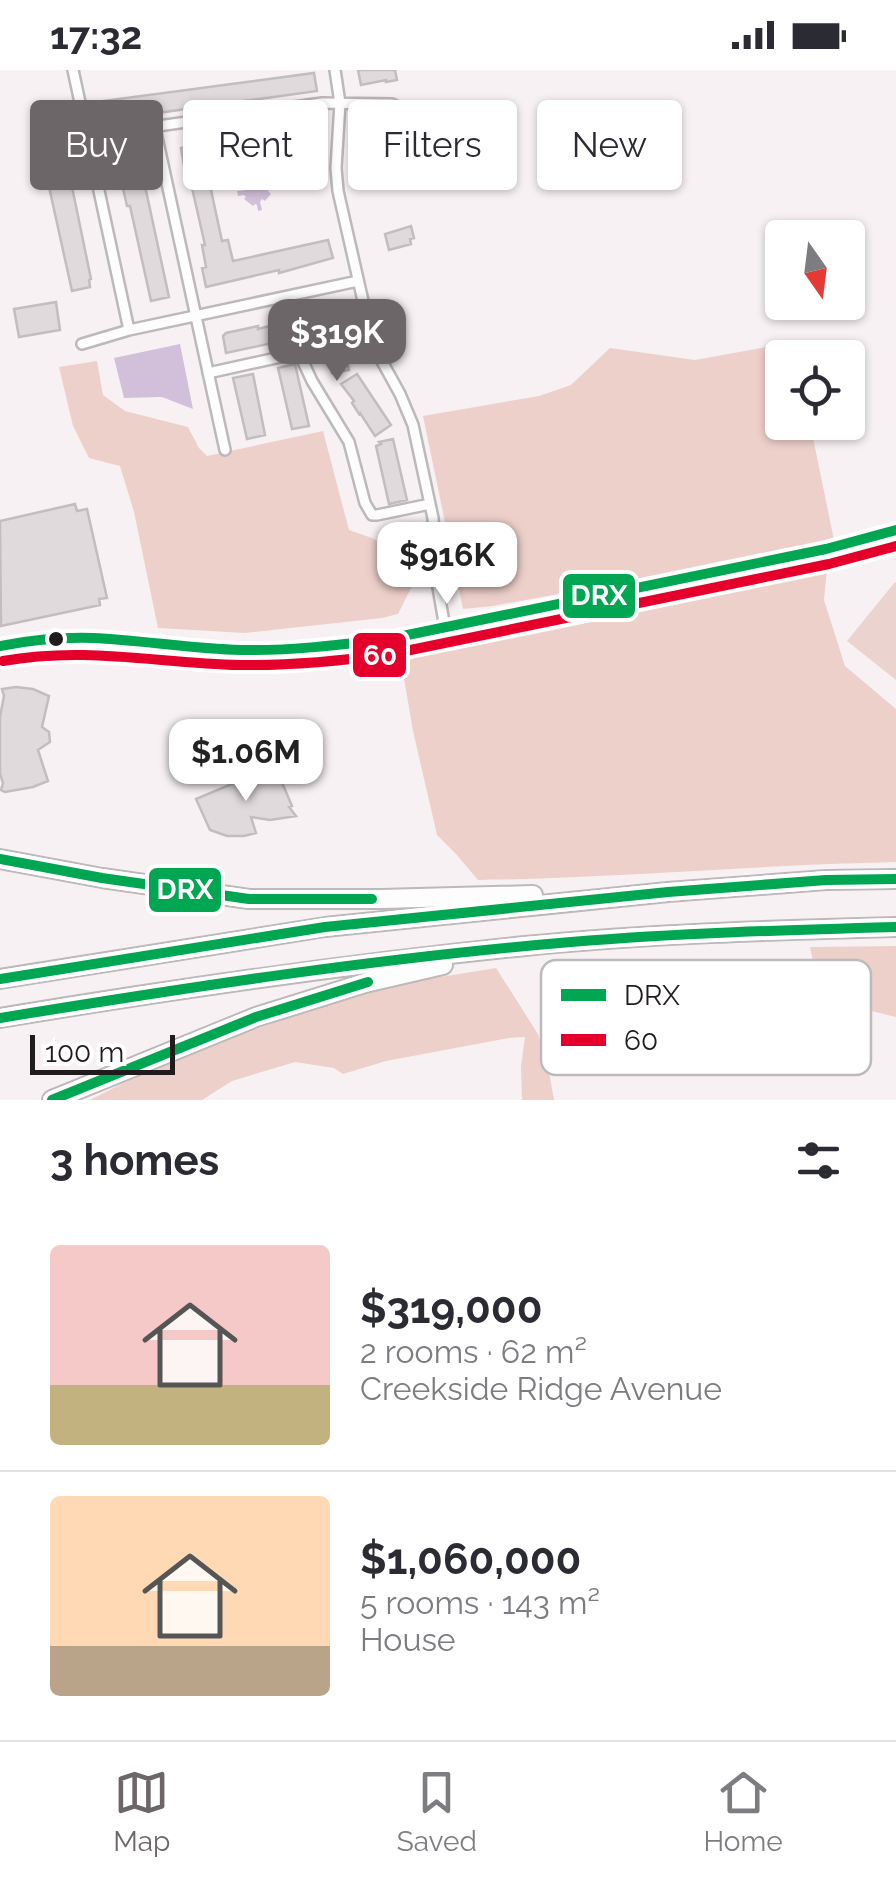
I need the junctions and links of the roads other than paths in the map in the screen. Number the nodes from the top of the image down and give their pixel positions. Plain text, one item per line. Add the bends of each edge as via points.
1 (73, 70) edge
2 (335, 70) edge
3 (79, 100) edge
4 (340, 103) junction
5 (348, 103) edge
6 (163, 127) edge
7 (163, 166) edge
8 (98, 190) edge
9 (358, 281) junction
10 (195, 317) junction
11 (128, 330) junction
12 (82, 344) dead end
13 (208, 374) junction
14 (225, 450) dead end
15 (430, 504) junction
16 (896, 530) edge
17 (446, 628) junction
18 (0, 646) edge
19 (0, 859) edge
20 (896, 879) edge
21 (668, 892) junction
22 (896, 927) edge
23 (529, 946) junction
24 (0, 979) edge
25 (0, 1018) edge
26 (52, 1100) edge

1 - 3 street
2 - 4 street
4 - 5 street
4 - 6 street
4 - 9 street via 337,179
7 - 10 street
8 - 11 street
9 - 10 street
9 - 15 street via 373,345 413,426
10 - 11 street
10 - 13 street
11 - 12 street
13 - 14 street
13 - 15 street via 299,353 351,447 372,515
15 - 17 street
16 - 17 street
17 - 18 street via 286,650 90,638
19 - 21 highway via 249,898
20 - 21 highway
21 - 24 highway via 325,927
22 - 23 highway
23 - 25 highway via 319,968
23 - 26 highway via 365,983 256,1017

